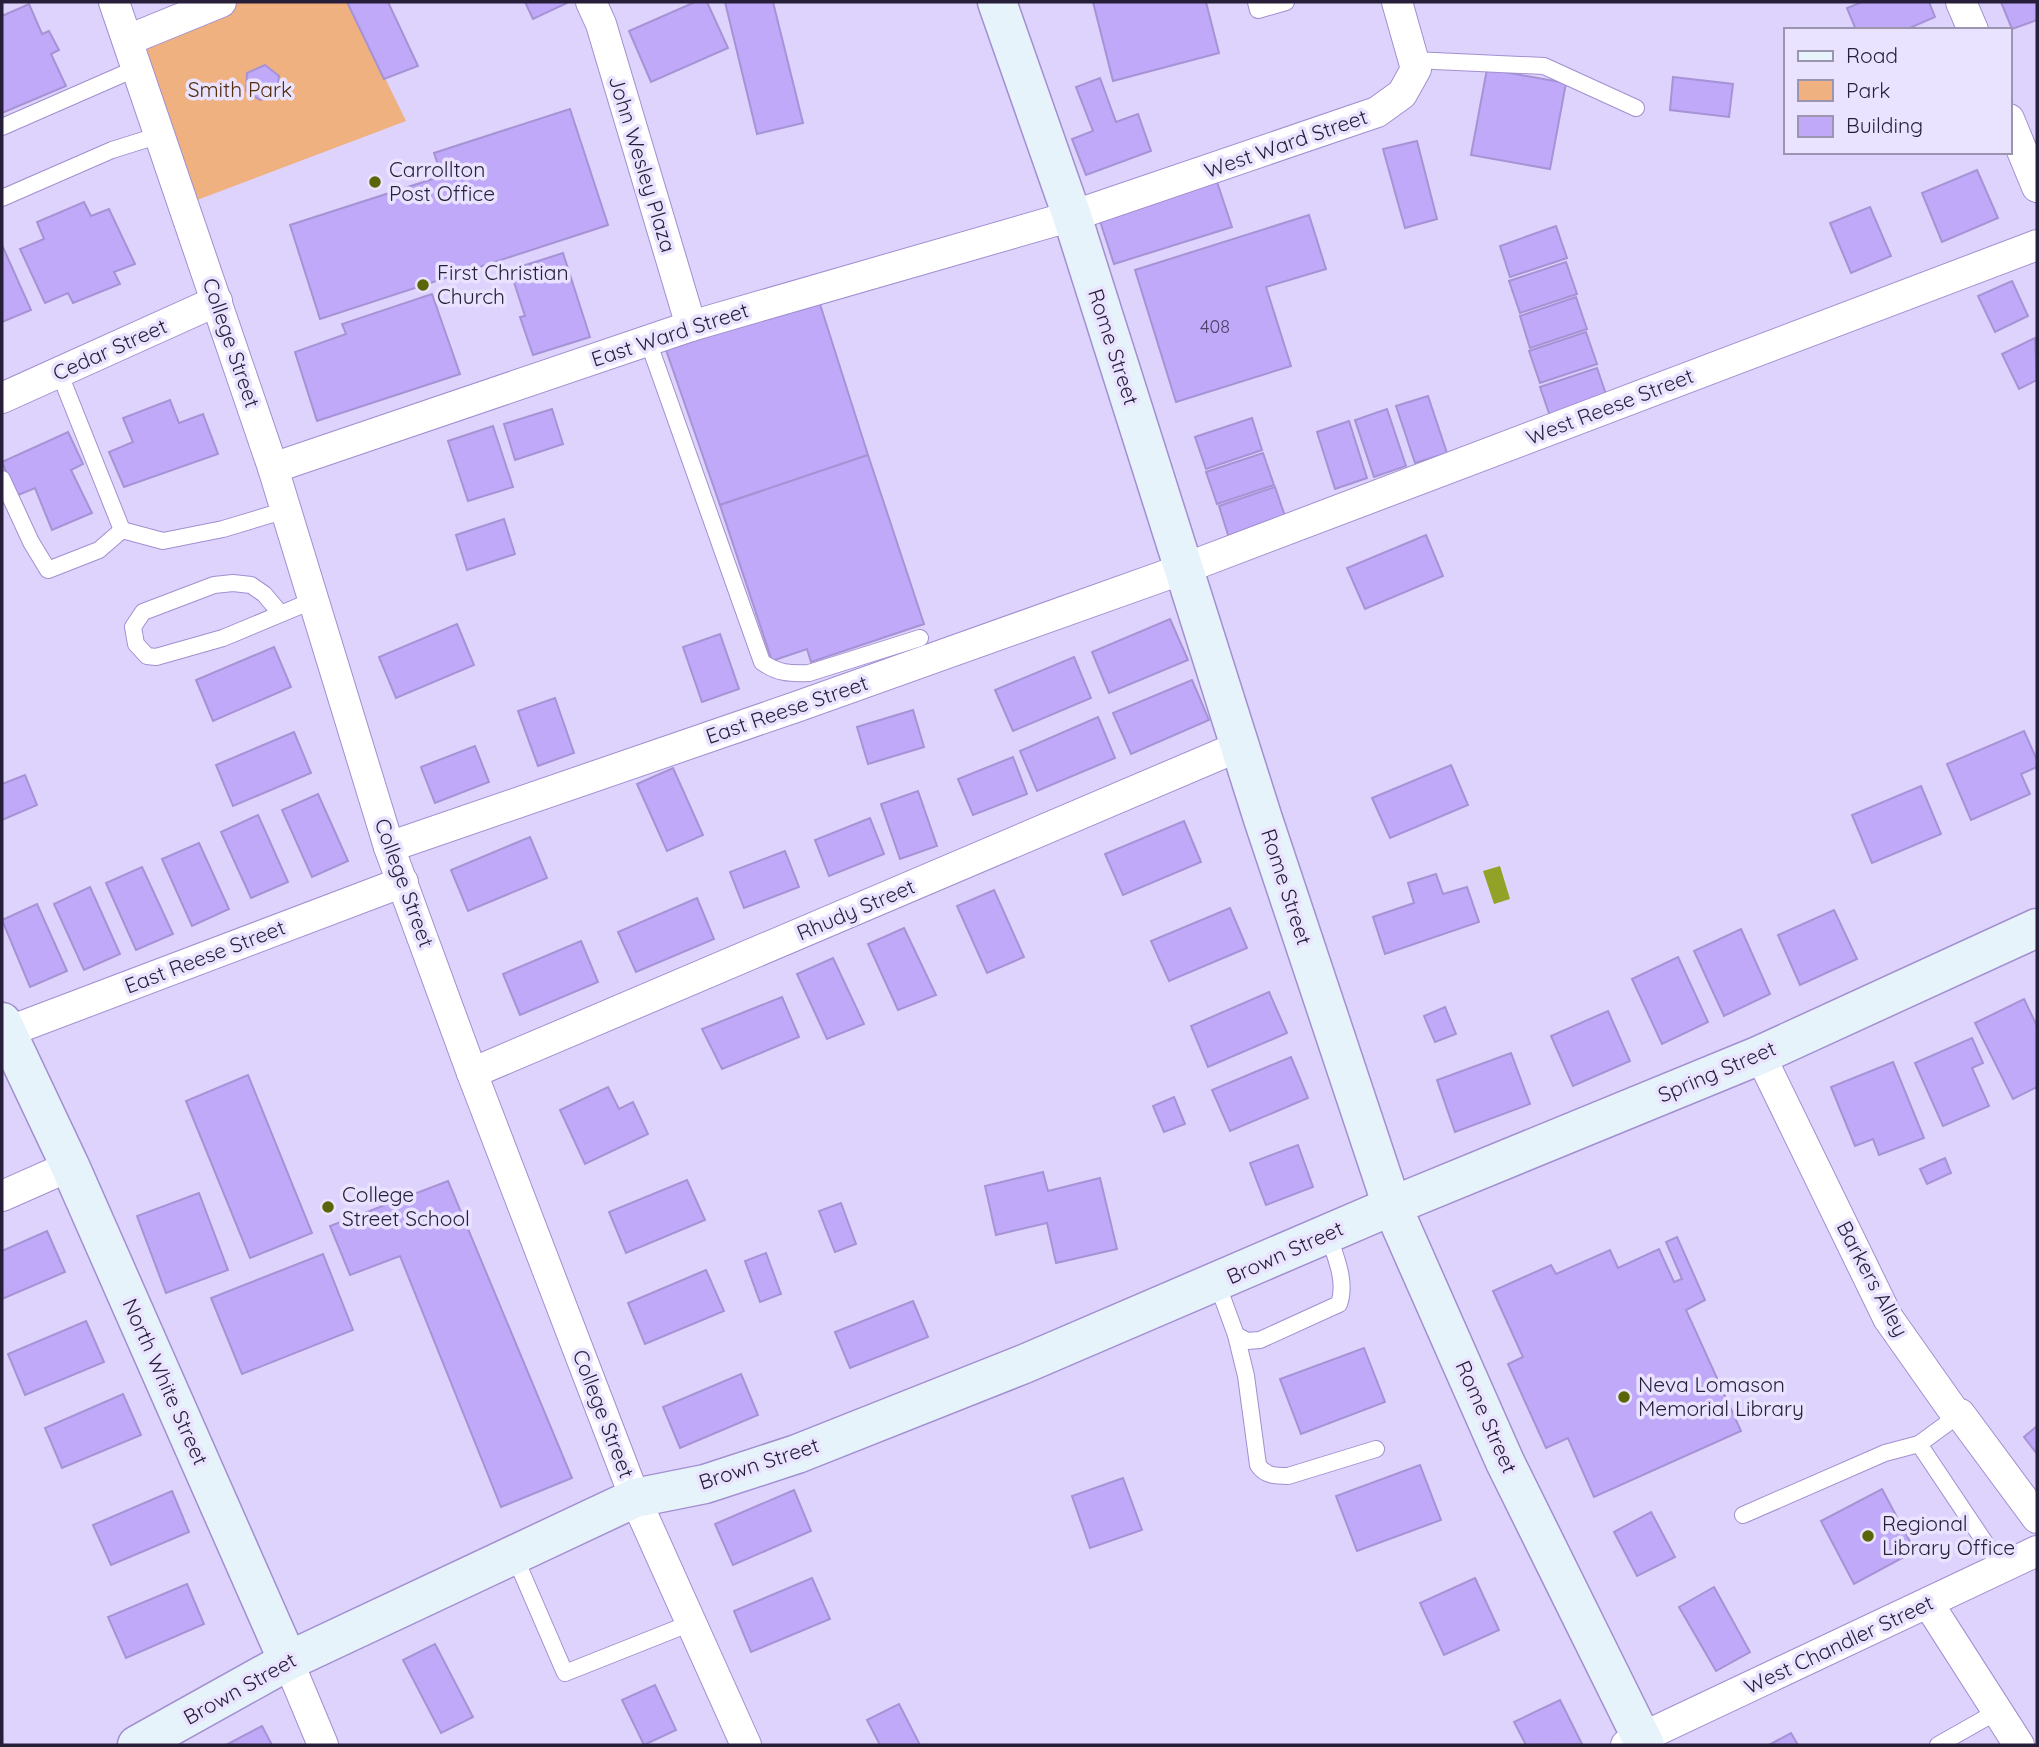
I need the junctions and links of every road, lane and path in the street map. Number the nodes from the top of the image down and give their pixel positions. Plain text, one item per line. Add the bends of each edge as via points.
1 (114, 2) edge
2 (221, 2) edge
3 (591, 2) edge
4 (997, 2) edge
5 (1286, 2) edge
6 (1397, 2) edge
7 (1961, 2) edge
8 (1257, 6) edge
9 (1972, 28) edge
10 (132, 54) junction
11 (1413, 60) junction
12 (1636, 108) dead end
13 (2011, 124) edge
14 (2, 127) edge
15 (160, 135) junction
16 (2037, 187) edge
17 (2, 198) edge
18 (1072, 216) junction
19 (2037, 245) edge
20 (217, 301) junction
21 (691, 326) junction
22 (648, 341) junction
23 (59, 372) junction
24 (2, 398) edge
25 (274, 468) junction
26 (2, 479) edge
27 (286, 510) junction
28 (122, 530) junction
29 (1183, 569) junction
30 (314, 600) junction
31 (281, 614) junction
32 (920, 638) dead end
33 (1240, 746) junction
34 (389, 847) junction
35 (403, 883) junction
36 (2037, 928) edge
37 (4, 1027) edge
38 (1760, 1055) junction
39 (472, 1073) junction
40 (70, 1166) junction
41 (2, 1196) edge
42 (1392, 1206) junction
43 (1328, 1234) junction
44 (1217, 1283) junction
45 (1236, 1335) junction
46 (1961, 1414) junction
47 (1919, 1444) junction
48 (1376, 1449) dead end
49 (635, 1498) junction
50 (1743, 1515) dead end
51 (2037, 1518) edge
52 (2037, 1551) edge
53 (514, 1555) junction
54 (2002, 1568) junction
55 (1928, 1603) junction
56 (691, 1623) junction
57 (288, 1661) junction
58 (1997, 1711) junction
59 (1637, 1743) edge
60 (137, 1745) edge
61 (323, 1745) edge
62 (746, 1745) edge
63 (1938, 1745) edge
64 (2020, 1745) edge

1 - 10 street, College Street
2 - 10 street
3 - 21 street, John Wesley Plaza
4 - 18 street, Rome Street
5 - 8 lane
6 - 11 street
7 - 9 street
10 - 14 lane
10 - 15 street, College Street
11 - 12 lane via 1544,66
11 - 18 street, West Ward Street via 1416,69 1402,94 1377,112
13 - 16 street
15 - 17 lane via 112,150
15 - 20 street, College Street
18 - 21 street, East Ward Street
18 - 29 street, Rome Street
19 - 29 street, West Reese Street
20 - 23 street, Cedar Street
20 - 25 street, College Street
21 - 22 street, East Ward Street
22 - 25 street, East Ward Street
22 - 32 lane via 762,662 773,670 808,673
23 - 24 street, Cedar Street
23 - 28 lane
25 - 27 street, College Street
26 - 28 lane via 48,570 99,550
27 - 28 lane via 163,541
27 - 30 street, College Street
29 - 33 street, Rome Street
29 - 34 street, East Reese Street
30 - 31 lane
30 - 34 street, College Street
31 - 31 lane via 251,585 233,583 214,585 143,612 133,627 136,644 147,656 156,657 223,638
33 - 39 street, Rhudy Street
33 - 42 street, Rome Street
34 - 35 street, College Street
35 - 37 street, East Reese Street
35 - 39 street, College Street
36 - 38 street, Spring Street
37 - 40 street, North White Street
38 - 42 street, Spring Street
38 - 46 street, Barkers Alley via 1888,1318 1955,1413
39 - 49 street, College Street
40 - 41 street
40 - 57 street, North White Street
42 - 43 street, Brown Street
42 - 59 street, Rome Street
43 - 44 street, Brown Street
43 - 45 lane via 1342,1279 1339,1304 1260,1340 1247,1341
44 - 45 lane
44 - 49 street, Brown Street via 797,1454 705,1484
45 - 48 lane via 1262,1471 1288,1476
46 - 47 lane
46 - 51 street, Barkers Alley
47 - 50 lane via 1885,1453
47 - 54 lane
49 - 53 street, Brown Street
49 - 56 street, College Street
52 - 54 street, West Chandler Street
53 - 56 lane via 565,1673
53 - 57 street, Brown Street
54 - 55 street, West Chandler Street
55 - 58 street
55 - 59 street, West Chandler Street
56 - 62 street, College Street
57 - 60 street, Brown Street
57 - 61 street, North White Street
58 - 63 lane
58 - 64 street

